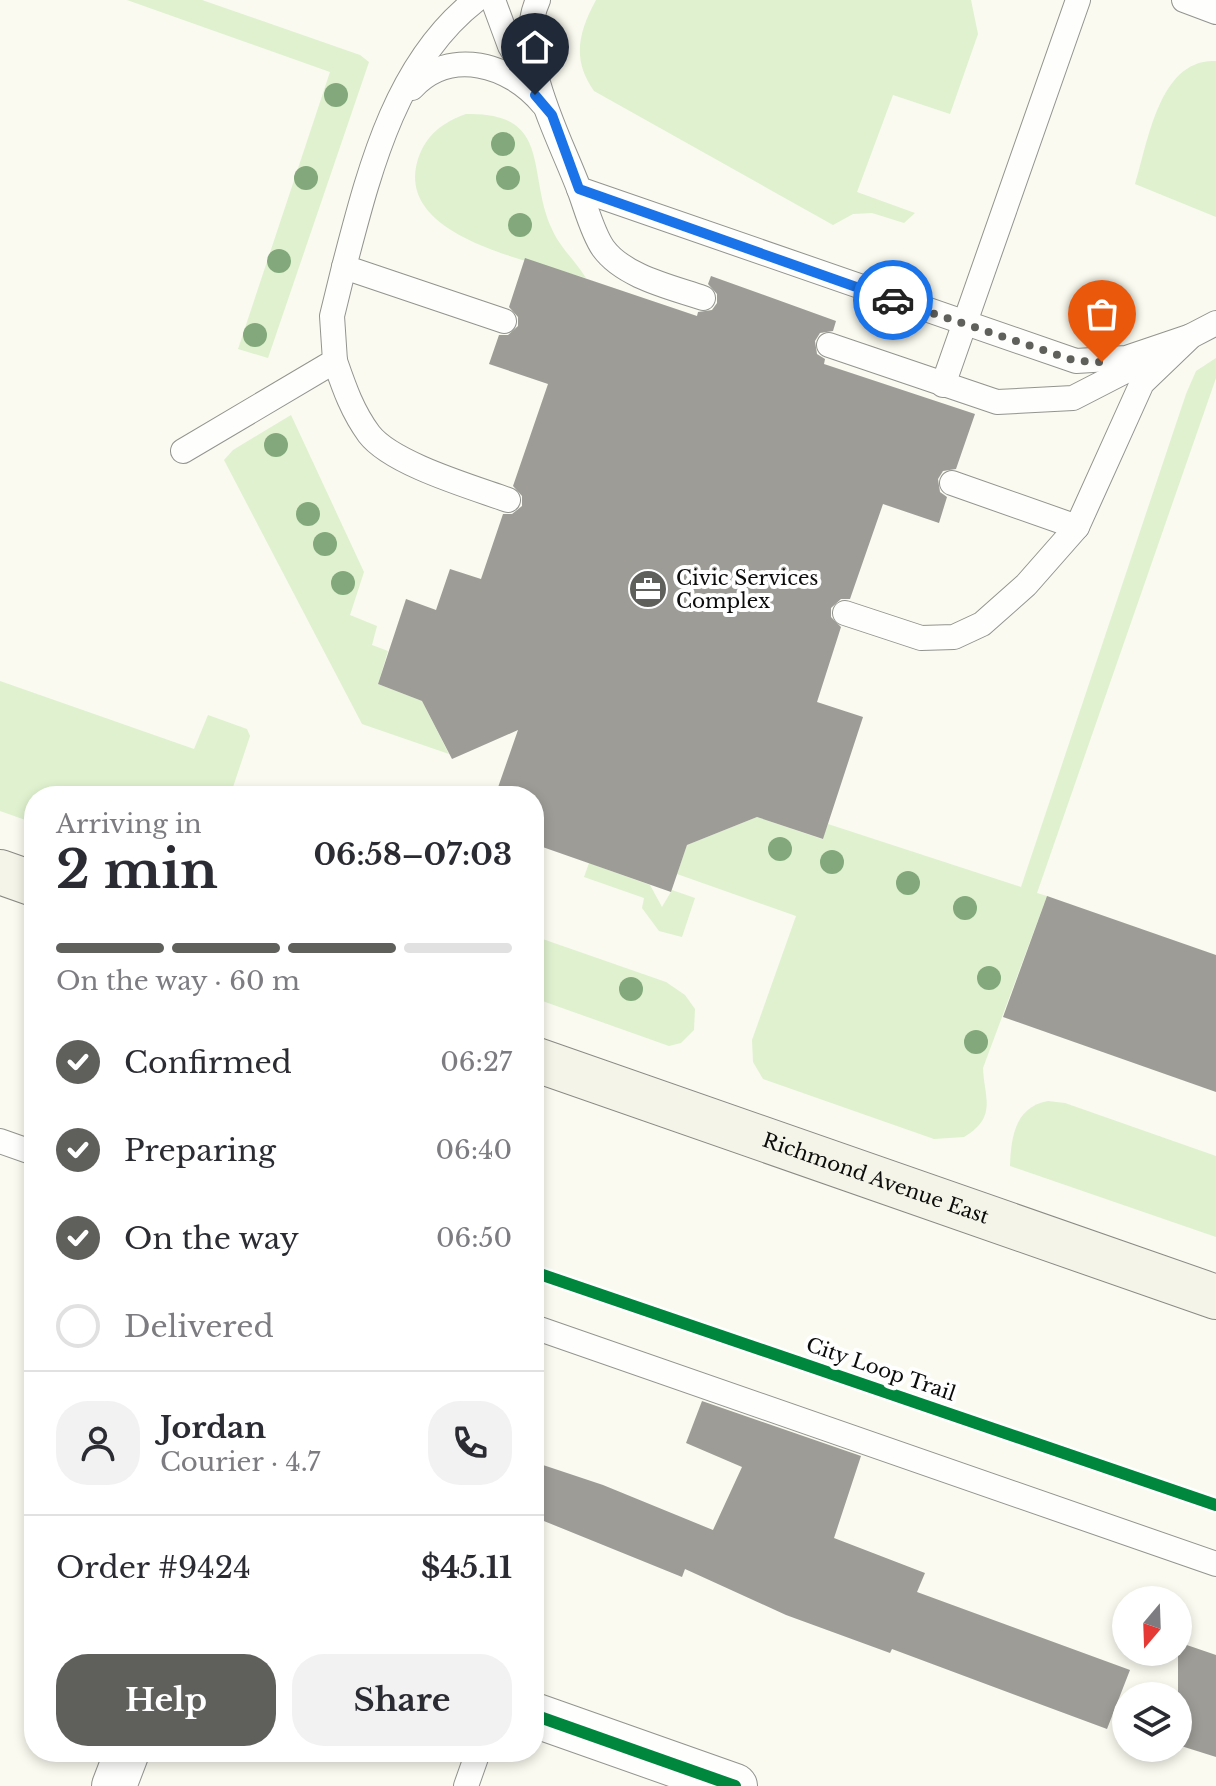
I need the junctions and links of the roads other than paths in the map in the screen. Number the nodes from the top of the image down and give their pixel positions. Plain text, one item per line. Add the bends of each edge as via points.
1 (455, 0) edge
2 (476, 0) edge
3 (493, 0) edge
4 (538, 0) edge
5 (1078, 0) edge
6 (1184, 0) edge
7 (1216, 12) edge
8 (438, 36) junction
9 (552, 115) junction
10 (388, 121) junction
11 (579, 189) junction
12 (344, 267) junction
13 (703, 298) dead end
14 (504, 321) dead end
15 (1216, 323) edge
16 (963, 324) junction
17 (1191, 336) junction
18 (829, 345) dead end
19 (335, 361) junction
20 (943, 385) junction
21 (183, 451) dead end
22 (952, 483) dead end
23 (508, 500) dead end
24 (1077, 527) junction
25 (845, 613) dead end
26 (0, 872) edge
27 (24, 880) edge
28 (544, 1062) edge
29 (0, 1141) edge
30 (24, 1149) edge
31 (1216, 1297) edge
32 (544, 1330) edge
33 (1216, 1564) edge
34 (544, 1719) edge
35 (123, 1762) edge
36 (474, 1762) edge
37 (114, 1786) edge
38 (466, 1786) edge
39 (735, 1786) edge

1 - 8 lane
2 - 8 lane
3 - 9 lane via 510,46
4 - 9 lane via 530,38 534,73
5 - 16 lane
6 - 7 lane
8 - 10 lane
9 - 10 lane via 519,82 459,62 423,77
9 - 11 lane
10 - 12 lane
11 - 13 lane via 603,248 645,277
11 - 16 lane
12 - 14 lane
12 - 19 lane via 332,316
15 - 17 lane
16 - 17 lane via 1076,361 1126,358
16 - 20 lane
17 - 20 lane via 1073,398 997,402
17 - 24 lane via 1142,383
18 - 20 lane
19 - 21 lane
19 - 23 lane via 349,401 371,437 409,462
22 - 24 lane
24 - 25 lane via 1026,585 982,624 954,637 921,638
26 - 27 main road
28 - 31 main road, Richmond Avenue East
29 - 30 lane
32 - 33 lane
34 - 39 street
35 - 37 street
36 - 38 lane

